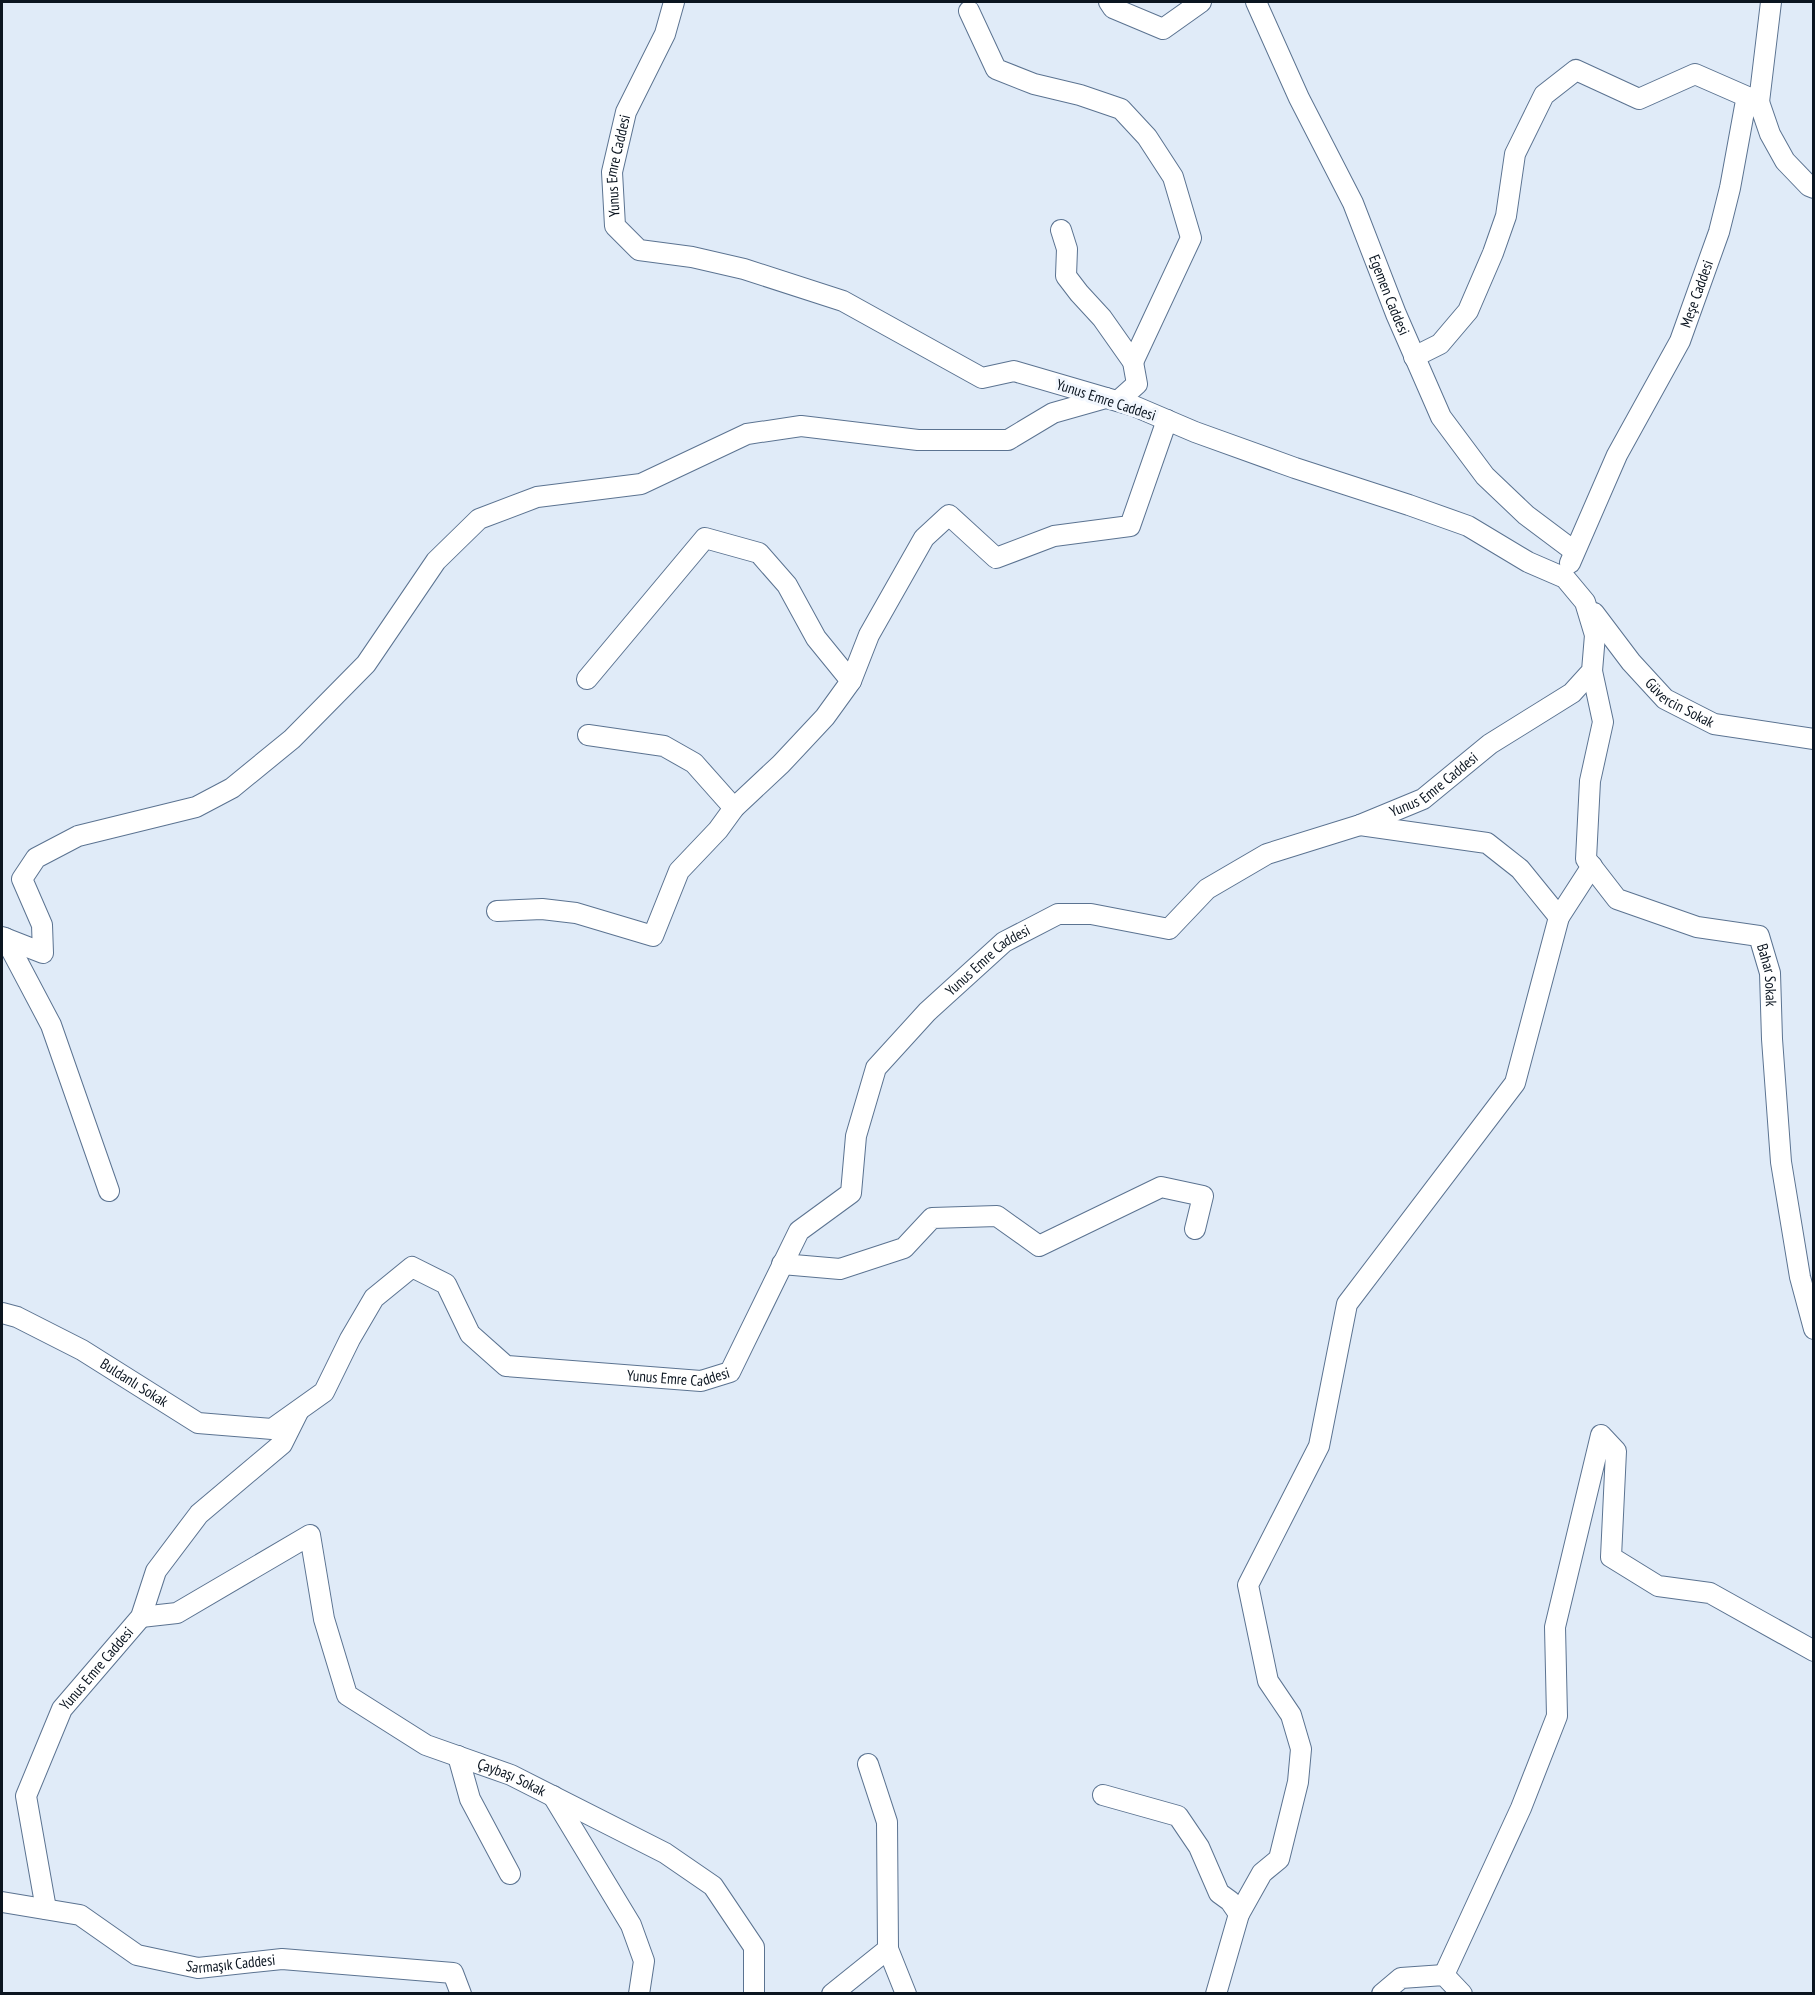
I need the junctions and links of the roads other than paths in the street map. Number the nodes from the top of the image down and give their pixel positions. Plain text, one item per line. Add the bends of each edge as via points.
1 (674, 2) edge
2 (1109, 2) edge
3 (1201, 2) edge
4 (1256, 2) edge
5 (1771, 2) edge
6 (969, 11) dead end
7 (1759, 102) junction
8 (1814, 188) edge
9 (1061, 230) dead end
10 (1414, 357) junction
11 (1133, 362) junction
12 (1112, 399) junction
13 (1167, 420) junction
14 (1574, 551) junction
15 (1565, 578) junction
16 (1585, 602) junction
17 (1592, 671) junction
18 (587, 679) dead end
19 (851, 681) junction
20 (588, 735) dead end
21 (1814, 740) edge
22 (734, 808) junction
23 (1360, 825) junction
24 (1592, 866) junction
25 (497, 911) dead end
26 (1559, 916) junction
27 (3, 938) edge
28 (109, 1191) dead end
29 (1195, 1229) dead end
30 (782, 1264) junction
31 (2, 1313) edge
32 (1814, 1329) edge
33 (299, 1409) junction
34 (272, 1429) joint
35 (141, 1617) junction
36 (1814, 1651) edge
37 (458, 1756) junction
38 (868, 1764) dead end
39 (1103, 1795) dead end
40 (553, 1796) junction
41 (510, 1874) dead end
42 (2, 1902) edge
43 (46, 1909) junction
44 (1239, 1914) junction
45 (888, 1949) junction
46 (1444, 1976) junction
47 (1414, 1985) edge
48 (461, 1994) edge
49 (639, 1994) edge
50 (754, 1994) edge
51 (832, 1994) edge
52 (906, 1994) edge
53 (1216, 1994) edge
54 (1382, 1994) edge
55 (1462, 1994) edge

1 - 12 street, Yunus Emre Caddesi via 665,34 626,112 612,172 615,226 639,250 744,269 843,302 982,378 1014,371
2 - 3 street via 1113,8 1163,29
4 - 10 street, Egemen Caddesi via 1353,203
5 - 7 street
6 - 11 street via 996,69 1121,109 1147,137 1173,177 1191,238
7 - 8 street via 1785,161
7 - 10 street via 1695,74 1639,99 1576,70 1544,95 1515,154 1506,216 1468,311 1440,344
7 - 14 street, Meşe Caddesi via 1745,106 1719,232 1680,341 1617,455
9 - 11 street via 1067,249 1066,276
10 - 14 street, Egemen Caddesi via 1441,417 1485,476 1526,515
11 - 12 street via 1137,384
12 - 13 street, Yunus Emre Caddesi
12 - 27 street via 1053,413 1008,440 918,440 801,426 747,435 641,484 537,497 479,519 436,561 366,664 292,739 232,788 196,807 78,836 36,858 22,879 42,925 43,953
13 - 15 street, Yunus Emre Caddesi via 1468,526
13 - 19 street via 1130,526 1054,536 996,558 949,515 924,538 869,635
14 - 15 street, Meşe Caddesi
15 - 16 street, Yunus Emre Caddesi
16 - 17 street, Yunus Emre Caddesi via 1595,635
16 - 21 street, Güvercin Sokak via 1665,699 1714,724
17 - 23 street, Yunus Emre Caddesi via 1572,693 1490,744 1423,799
17 - 24 street, Bahar Sokak via 1603,722 1590,781 1586,859
18 - 19 street via 705,538 759,553 787,585 816,638
19 - 22 street via 825,717
20 - 22 street via 664,746 694,763
22 - 25 street via 679,871 653,936 576,913 542,909
23 - 26 street via 1487,843 1520,868
23 - 30 street, Yunus Emre Caddesi via 1267,854 1207,889 1169,928 1091,914 1059,914 1004,942 927,1012 876,1068 856,1136 851,1193 799,1231
24 - 26 street
24 - 32 street, Bahar Sokak via 1617,899 1696,927 1759,936 1770,973 1780,1162 1800,1277
26 - 44 street via 1515,1083 1347,1304 1319,1446 1248,1585 1268,1682 1291,1715 1301,1749 1298,1782 1279,1859 1262,1873
27 - 28 street via 51,1025
29 - 30 street via 1203,1196 1161,1187 1039,1246 997,1216 932,1218 904,1248 840,1269
30 - 33 street, Yunus Emre Caddesi via 730,1372 701,1381 506,1366 470,1334 446,1284 412,1267 374,1298 324,1392
31 - 34 street, Buldanlı Sokak via 82,1350 198,1423
33 - 34 street, Yunus Emre Caddesi
33 - 35 street, Yunus Emre Caddesi via 282,1444 199,1514 184,1533 156,1571
35 - 37 street, Çaybaşı Sokak via 177,1613 310,1535 324,1619 347,1695 426,1745
35 - 43 street, Yunus Emre Caddesi via 62,1709 26,1796
36 - 46 street via 1710,1593 1658,1586 1611,1557 1617,1451 1601,1435 1555,1627 1557,1716 1521,1808
37 - 40 street, Çaybaşı Sokak via 511,1775
37 - 41 street via 470,1799
38 - 45 street via 887,1822
39 - 44 street via 1178,1816 1199,1847 1219,1893
40 - 49 street via 631,1925 645,1961
40 - 50 street, Çaybaşı Sokak via 665,1853 713,1886 754,1947
42 - 43 street, Sarmaşık Caddesi
43 - 48 street, Sarmaşık Caddesi via 80,1915 137,1954 198,1968 282,1959 453,1973
44 - 53 street
45 - 51 street
45 - 52 street
46 - 47 street
46 - 55 street
47 - 54 street via 1401,1978

